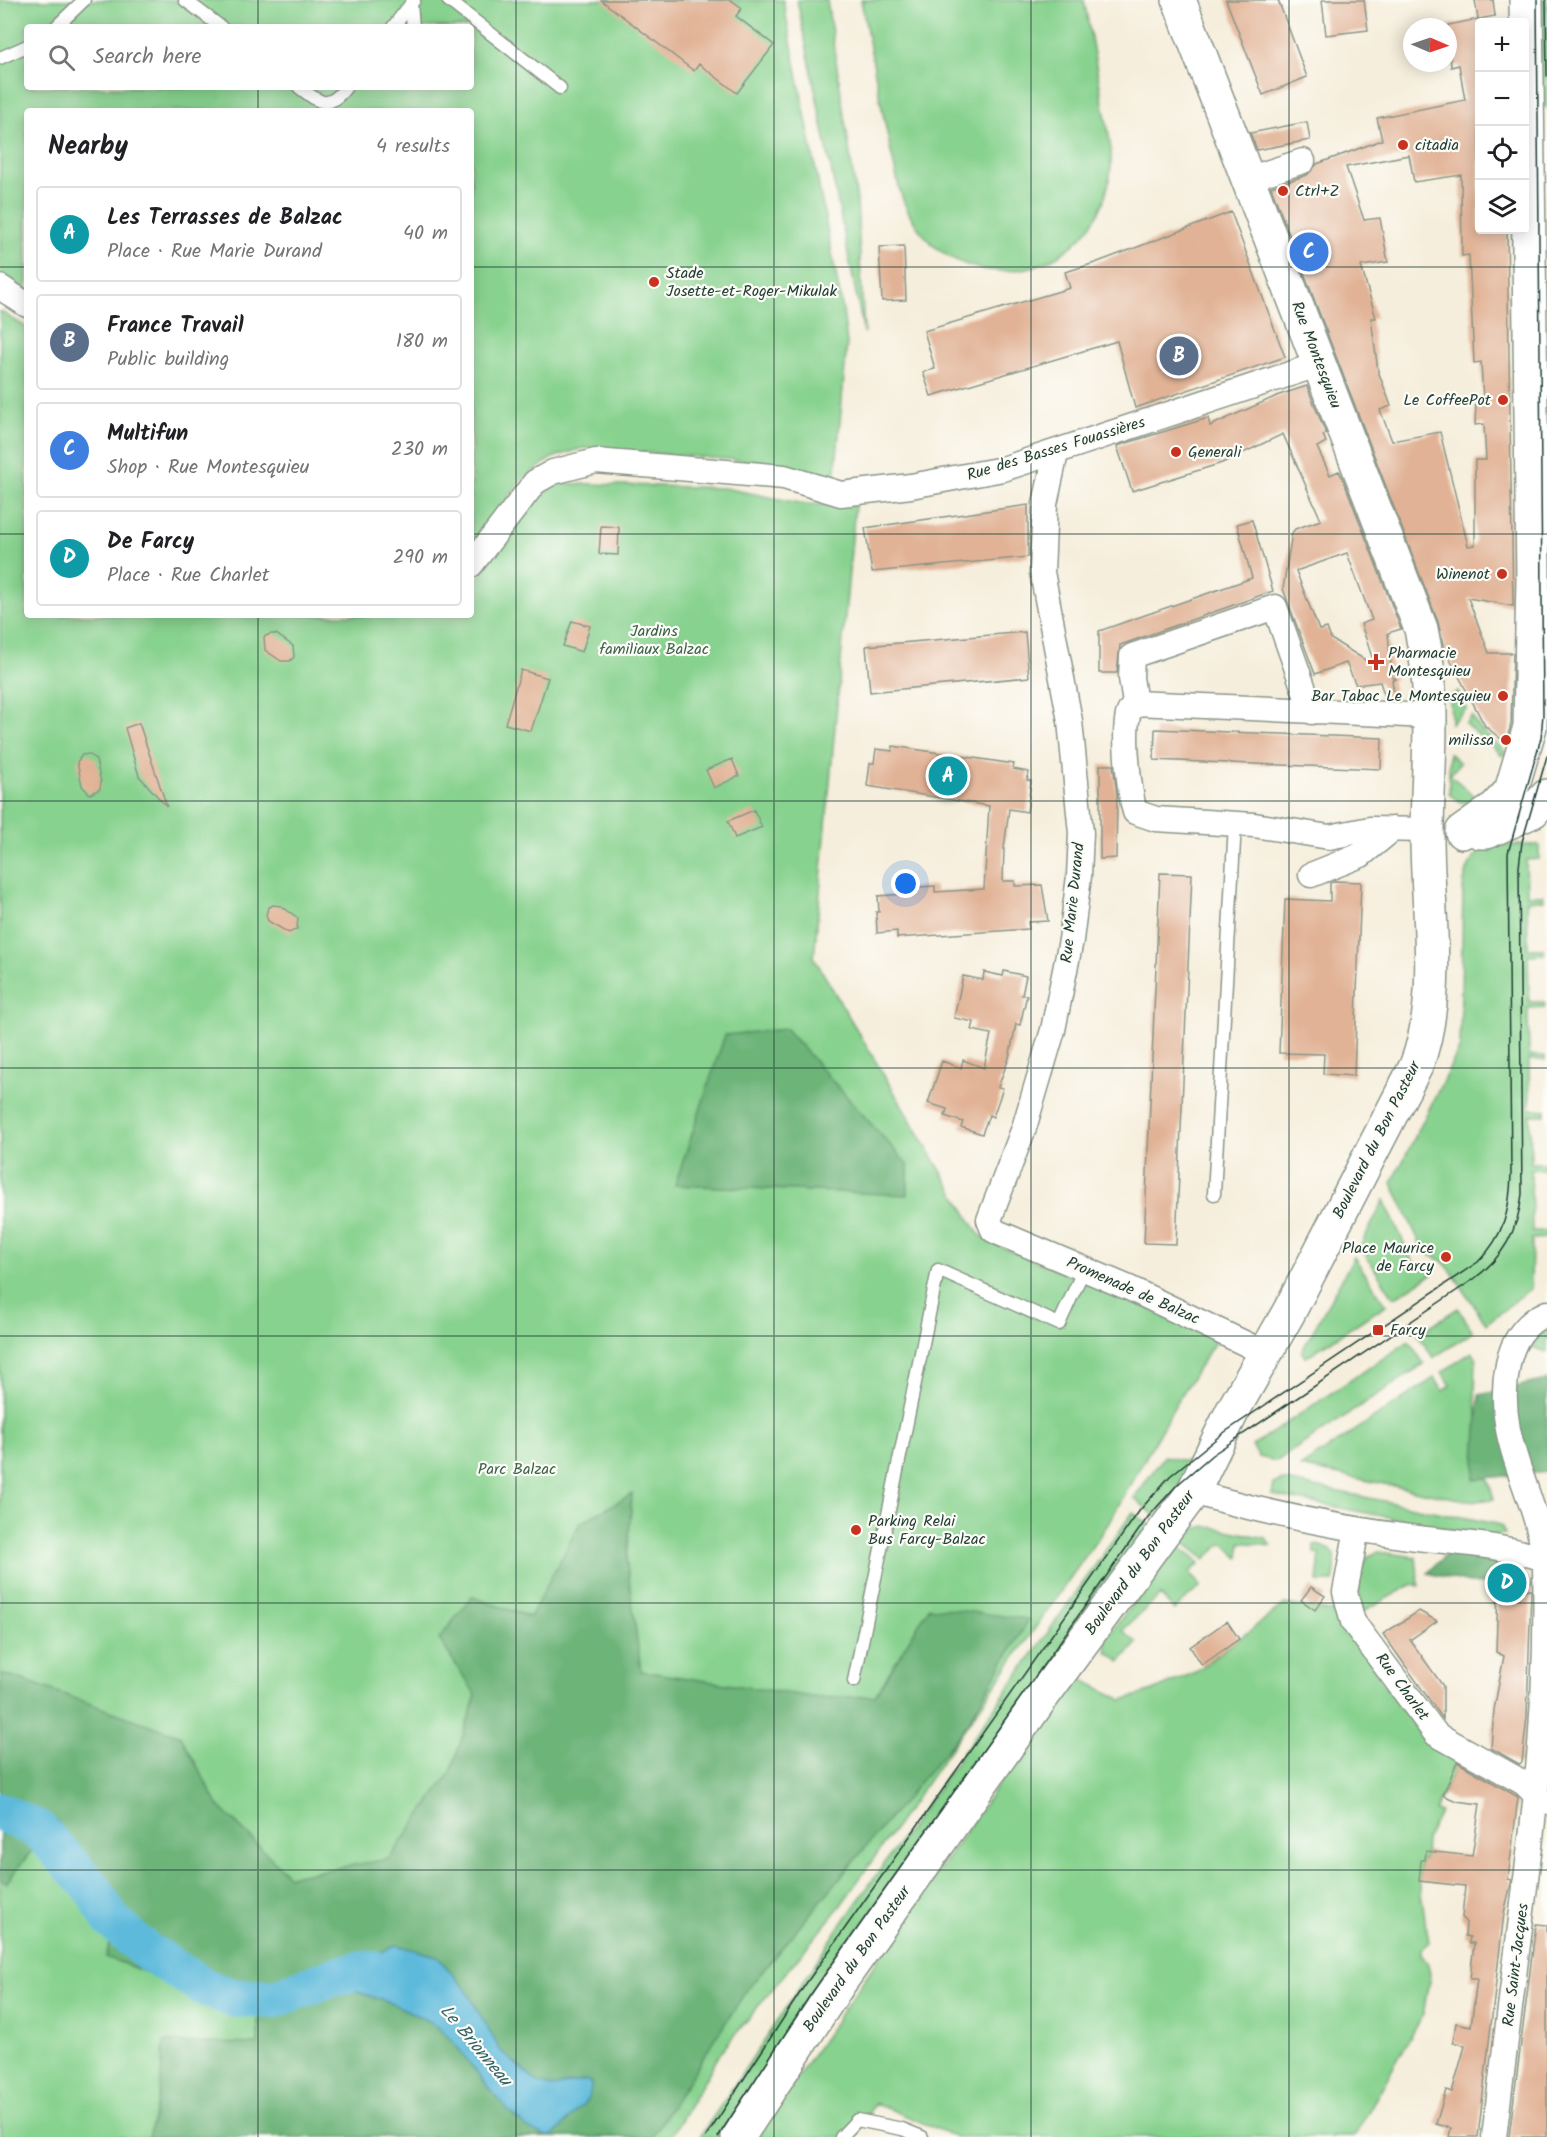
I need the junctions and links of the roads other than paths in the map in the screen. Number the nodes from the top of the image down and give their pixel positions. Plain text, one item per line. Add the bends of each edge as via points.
1 (84, 0) edge
2 (185, 0) edge
3 (448, 0) edge
4 (1179, 0) edge
5 (1526, 0) edge
6 (412, 2) edge
7 (59, 24) edge
8 (217, 24) edge
9 (395, 24) edge
10 (413, 24) edge
11 (24, 47) edge
12 (0, 58) edge
13 (560, 88) dead end
14 (304, 90) edge
15 (344, 90) edge
16 (1303, 161) dead end
17 (1248, 179) junction
18 (0, 287) edge
19 (24, 303) edge
20 (1320, 364) junction
21 (1056, 453) junction
22 (474, 561) edge
23 (1135, 703) junction
24 (1312, 712) junction
25 (1430, 716) junction
26 (1542, 810) edge
27 (1235, 824) junction
28 (1393, 829) junction
29 (1427, 830) junction
30 (1462, 832) junction
31 (1311, 875) dead end
32 (1214, 1194) dead end
33 (999, 1233) joint
34 (1084, 1269) junction
35 (1547, 1312) edge
36 (1264, 1353) junction
37 (1193, 1492) junction
38 (1358, 1529) junction
39 (1544, 1559) junction
40 (854, 1681) dead end
41 (1541, 1801) edge
42 (738, 2137) edge
43 (841, 2137) edge
44 (922, 2137) edge
45 (1494, 2137) edge

1 - 7 lane
2 - 8 lane
3 - 13 lane
4 - 17 street, Rue Montesquieu
5 - 30 street via 1533,579 1530,727 1511,791 1493,810
6 - 9 lane
6 - 10 lane
11 - 12 lane
14 - 15 lane via 320,102 329,103
16 - 17 street
17 - 20 street, Rue Montesquieu
18 - 19 street
20 - 21 street, Rue des Basses Fouassières
20 - 25 street, Rue Montesquieu via 1421,629 1429,665
21 - 22 street, Rue des Basses Fouassières via 957,479 841,494 783,477 596,461 553,472 535,482
21 - 33 street, Rue Marie Durand via 1045,504 1042,572 1071,730 1081,833 1079,876 1065,975 1041,1078 990,1214 993,1230
23 - 24 street
23 - 24 street via 1132,656 1275,607
23 - 27 street via 1128,714 1127,729 1130,793 1135,812 1156,819
24 - 25 street
25 - 29 street, Rue Montesquieu
26 - 30 street via 1487,832
27 - 28 street via 1329,837
27 - 32 lane
28 - 29 street
28 - 31 street via 1361,855
29 - 30 street
29 - 36 street, Boulevard du Bon Pasteur via 1430,1004 1424,1047 1289,1312
33 - 34 street, Promenade de Balzac
34 - 36 street, Promenade de Balzac
34 - 40 lane via 1059,1324 938,1270
35 - 39 street, Rue Saint-Jacques via 1528,1324 1513,1346 1504,1401 1510,1447
36 - 37 street, Boulevard du Bon Pasteur
37 - 38 street via 1252,1510
37 - 42 street, Boulevard du Bon Pasteur via 1048,1688 840,1982
38 - 39 street via 1514,1549
38 - 41 street, Rue Charlet via 1345,1592 1353,1622 1436,1734 1524,1783
39 - 41 street, Rue Saint-Jacques via 1546,1664
41 - 45 street, Rue Saint-Jacques
43 - 44 lane via 857,2120

